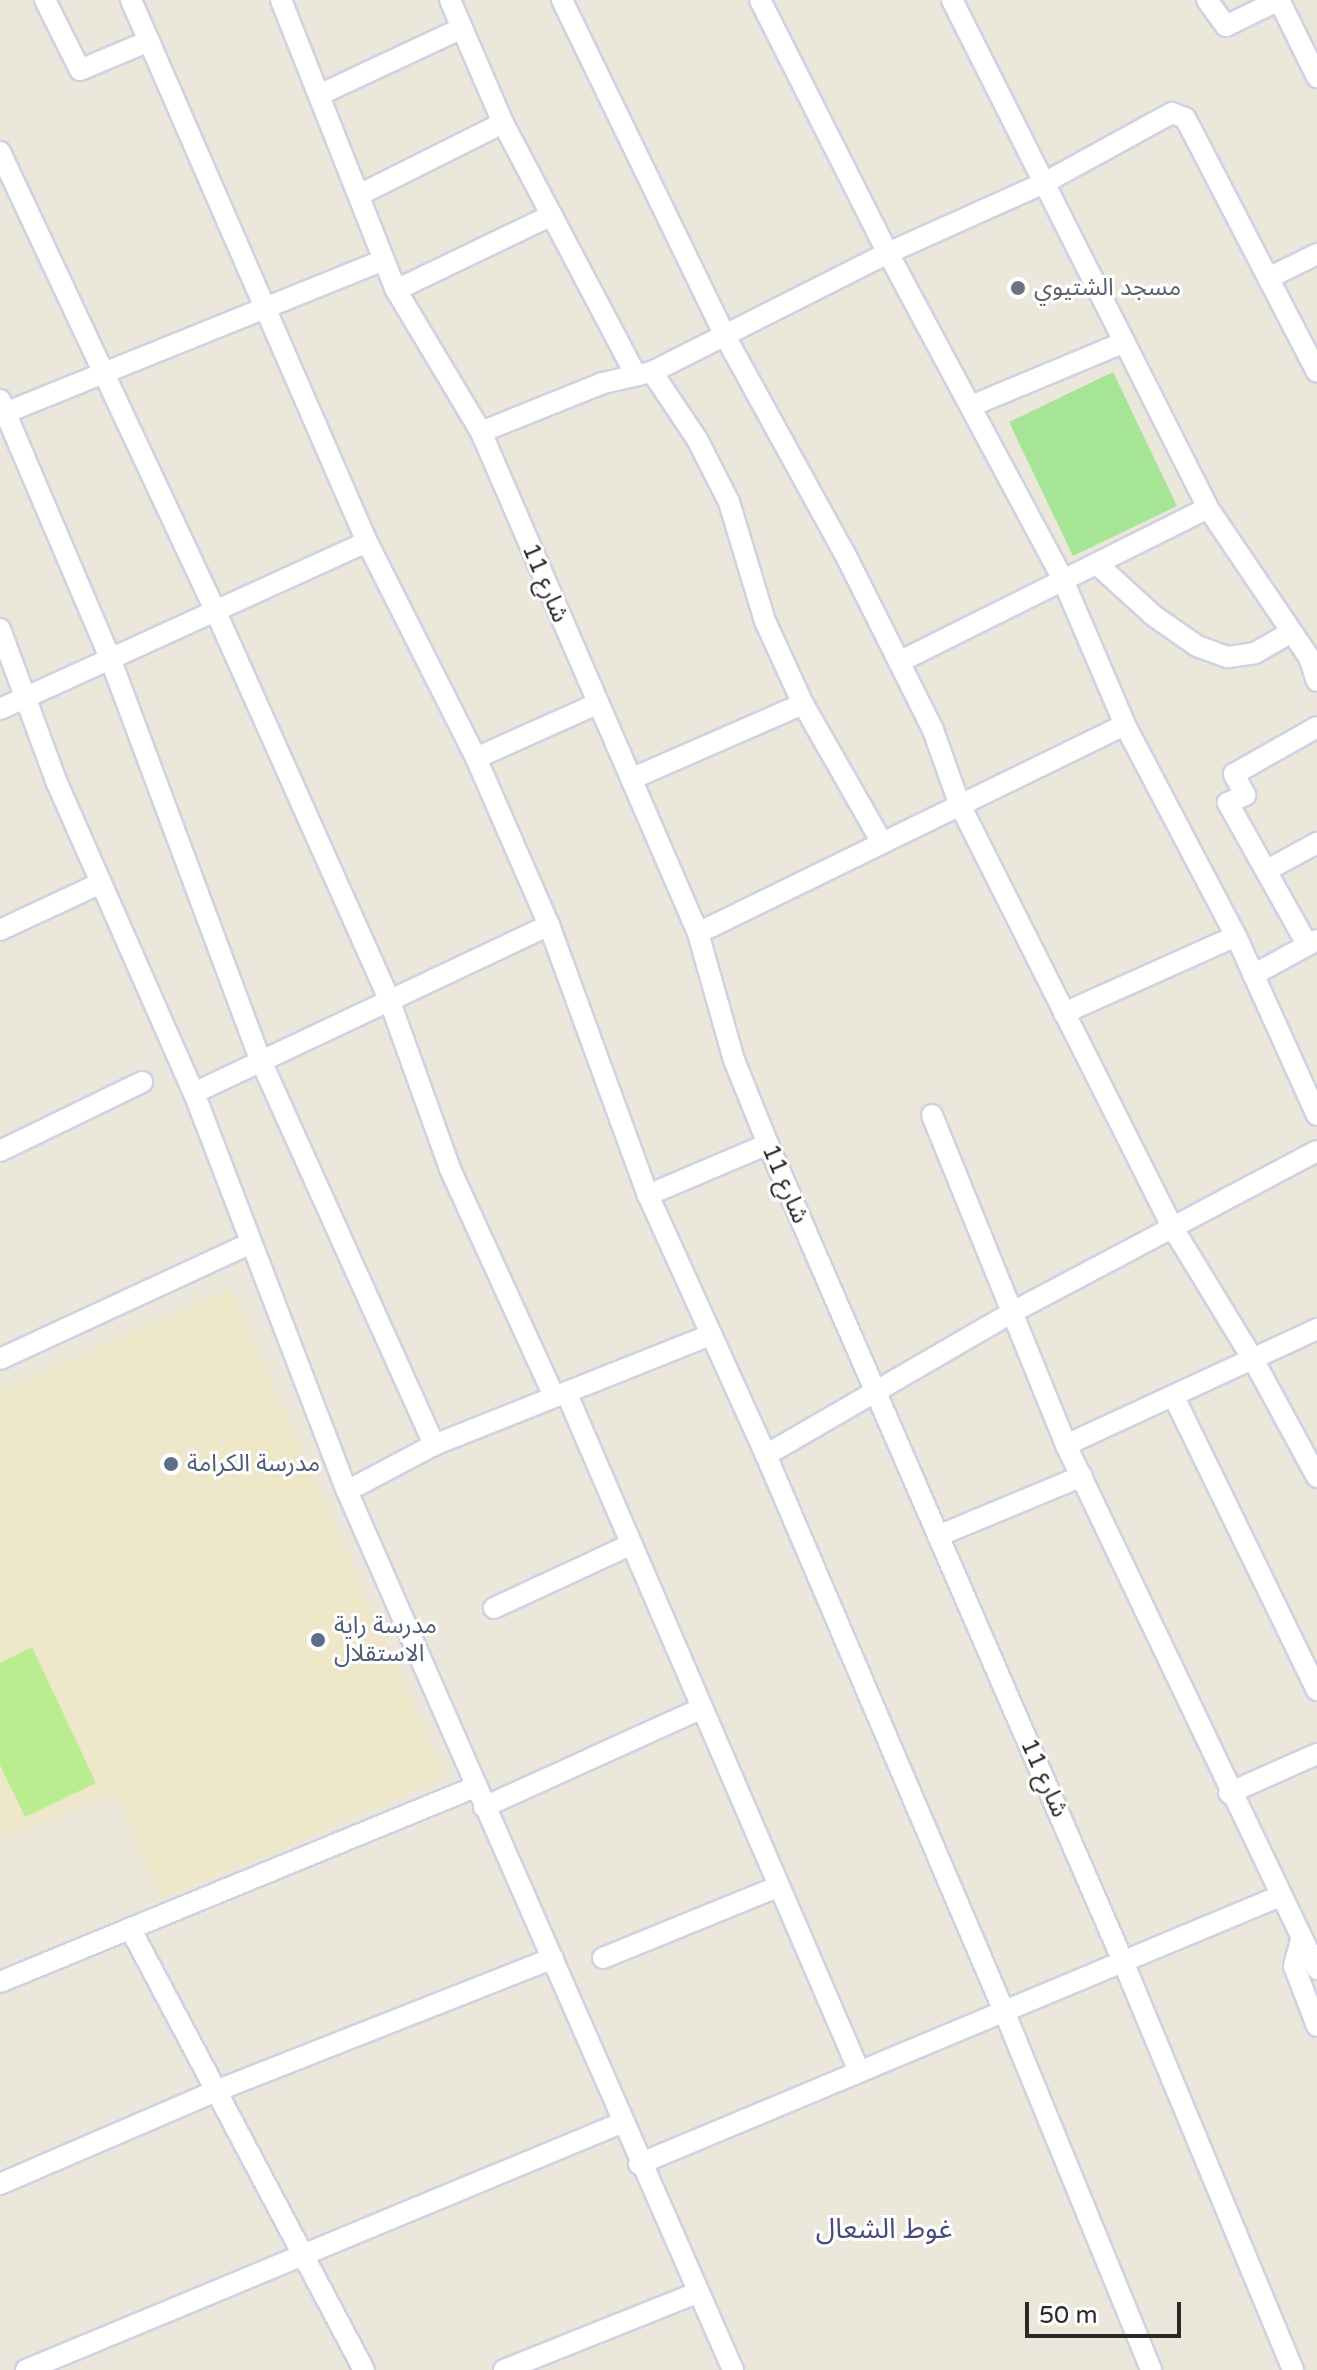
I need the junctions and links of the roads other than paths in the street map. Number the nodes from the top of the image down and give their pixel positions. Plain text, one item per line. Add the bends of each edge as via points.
1 (45, 0) edge
2 (131, 0) edge
3 (281, 0) edge
4 (450, 0) edge
5 (562, 0) edge
6 (760, 0) edge
7 (952, 0) edge
8 (1207, 0) edge
9 (1279, 0) edge
10 (460, 29) junction
11 (149, 41) junction
12 (1317, 77) edge
13 (319, 95) junction
14 (503, 123) junction
15 (0, 152) edge
16 (1044, 183) junction
17 (359, 195) junction
18 (552, 215) junction
19 (888, 253) junction
20 (1317, 254) edge
21 (384, 260) junction
22 (1268, 278) junction
23 (396, 290) junction
24 (262, 307) junction
25 (725, 336) junction
26 (1122, 343) junction
27 (101, 371) junction
28 (643, 372) junction
29 (1317, 372) edge
30 (971, 406) junction
31 (2, 409) edge
32 (481, 432) junction
33 (1208, 508) junction
34 (367, 542) junction
35 (1097, 564) junction
36 (1063, 580) junction
37 (215, 610) junction
38 (0, 629) edge
39 (1289, 633) junction
40 (1313, 656) edge
41 (110, 658) junction
42 (899, 662) junction
43 (1317, 681) edge
44 (26, 698) junction
45 (597, 704) junction
46 (803, 704) junction
47 (0, 709) edge
48 (1125, 725) junction
49 (1317, 727) edge
50 (476, 758) junction
51 (631, 779) junction
52 (959, 803) junction
53 (881, 841) junction
54 (1317, 843) edge
55 (1269, 869) junction
56 (101, 883) junction
57 (549, 925) junction
58 (0, 930) edge
59 (698, 933) junction
60 (1236, 936) junction
61 (1312, 942) edge
62 (1253, 975) junction
63 (390, 1002) junction
64 (1064, 1013) junction
65 (261, 1061) junction
66 (142, 1082) dead end
67 (194, 1093) junction
68 (932, 1115) dead end
69 (1317, 1115) edge
70 (768, 1144) junction
71 (0, 1151) edge
72 (1317, 1151) edge
73 (648, 1195) junction
74 (1171, 1225) junction
75 (249, 1244) junction
76 (1011, 1313) junction
77 (1317, 1329) edge
78 (711, 1335) junction
79 (2, 1352) edge
80 (1254, 1361) junction
81 (874, 1389) junction
82 (560, 1394) junction
83 (1174, 1397) junction
84 (434, 1445) junction
85 (1066, 1445) junction
86 (766, 1455) junction
87 (1082, 1476) junction
88 (1317, 1477) edge
89 (347, 1491) junction
90 (938, 1536) junction
91 (630, 1545) junction
92 (494, 1608) dead end
93 (1317, 1690) edge
94 (700, 1709) junction
95 (1317, 1754) edge
96 (475, 1787) junction
97 (1229, 1793) junction
98 (484, 1807) junction
99 (777, 1887) junction
100 (1280, 1896) junction
101 (130, 1928) junction
102 (1301, 1940) junction
103 (553, 1958) junction
104 (603, 1958) dead end
105 (1122, 1959) junction
106 (1317, 1969) edge
107 (0, 1982) edge
108 (1004, 2011) junction
109 (1317, 2026) edge
110 (859, 2071) junction
111 (216, 2091) junction
112 (621, 2123) junction
113 (639, 2164) junction
114 (0, 2184) edge
115 (303, 2254) junction
116 (697, 2293) junction
117 (26, 2370) edge
118 (364, 2370) edge
119 (504, 2370) edge
120 (733, 2370) edge
121 (1151, 2370) edge
122 (1293, 2370) edge

1 - 11 street via 80,70
2 - 11 street
3 - 13 street, شارع 11
4 - 10 street
5 - 25 street
6 - 19 street
7 - 16 street
8 - 9 street via 1226,26
9 - 12 street
10 - 13 street
10 - 14 street
11 - 24 street
13 - 17 street, شارع 11
14 - 17 street
14 - 18 street
15 - 27 street
16 - 19 street
16 - 22 street via 1162,116 1179,114
16 - 26 street
17 - 21 street, شارع 11
18 - 23 street
18 - 28 street
19 - 25 street
19 - 30 street
20 - 22 street
21 - 23 street, شارع 11
21 - 24 street
22 - 29 street
23 - 32 street, شارع 11
24 - 27 street
24 - 34 street
25 - 28 street
25 - 42 street
26 - 30 street
26 - 33 street
27 - 31 street
27 - 37 street
28 - 32 street
28 - 46 street via 697,439 729,502 765,621
30 - 36 street
31 - 41 street
32 - 45 street, شارع 11
33 - 35 street
33 - 39 street
34 - 37 street
34 - 50 street
35 - 36 street
35 - 39 street via 1154,616 1197,646 1228,657 1255,653
36 - 42 street
36 - 48 street
37 - 41 street
37 - 63 street
38 - 44 street
39 - 40 street
40 - 43 street
41 - 44 street
41 - 65 street
42 - 52 street via 933,730
44 - 47 street
44 - 56 street
45 - 50 street
45 - 51 street, شارع 11
46 - 51 street
46 - 53 street
48 - 52 street
48 - 60 street
49 - 55 street via 1234,774 1245,795 1228,803
50 - 57 street
51 - 59 street, شارع 11
52 - 53 street
52 - 64 street
53 - 59 street
54 - 55 street
55 - 61 street
56 - 58 street
56 - 67 street
57 - 63 street
57 - 73 street
59 - 70 street, شارع 11 via 734,1060
60 - 62 street
60 - 64 street
61 - 62 street
62 - 69 street
63 - 65 street
63 - 82 street via 450,1169
64 - 74 street
65 - 67 street
65 - 84 street
66 - 71 street
67 - 75 street
68 - 76 street
70 - 73 street
70 - 81 street, شارع 11
72 - 74 street
73 - 78 street
74 - 76 street
74 - 80 street
75 - 79 street
75 - 89 street
76 - 81 street
76 - 85 street
77 - 80 street
78 - 82 street
78 - 86 street
80 - 83 street
80 - 88 street
81 - 86 street
81 - 90 street, شارع 11
82 - 84 street
82 - 91 street
83 - 85 street
83 - 93 street
84 - 89 street
85 - 87 street
86 - 108 street
87 - 90 street
87 - 97 street
89 - 96 street
90 - 105 street, شارع 11
91 - 92 street
91 - 94 street
94 - 98 street
94 - 99 street
95 - 97 street
96 - 98 street
96 - 101 street
97 - 100 street
98 - 103 street
99 - 104 street
99 - 110 street
100 - 102 street
100 - 105 street
101 - 107 street
101 - 111 street
102 - 106 street
102 - 109 street via 1294,1966
103 - 111 street
103 - 112 street
105 - 108 street
105 - 122 street, شارع 11
108 - 110 street
108 - 121 street
110 - 113 street
111 - 114 street
111 - 115 street
112 - 113 street
112 - 115 street
113 - 116 street
115 - 117 street
115 - 118 street
116 - 119 street
116 - 120 street

